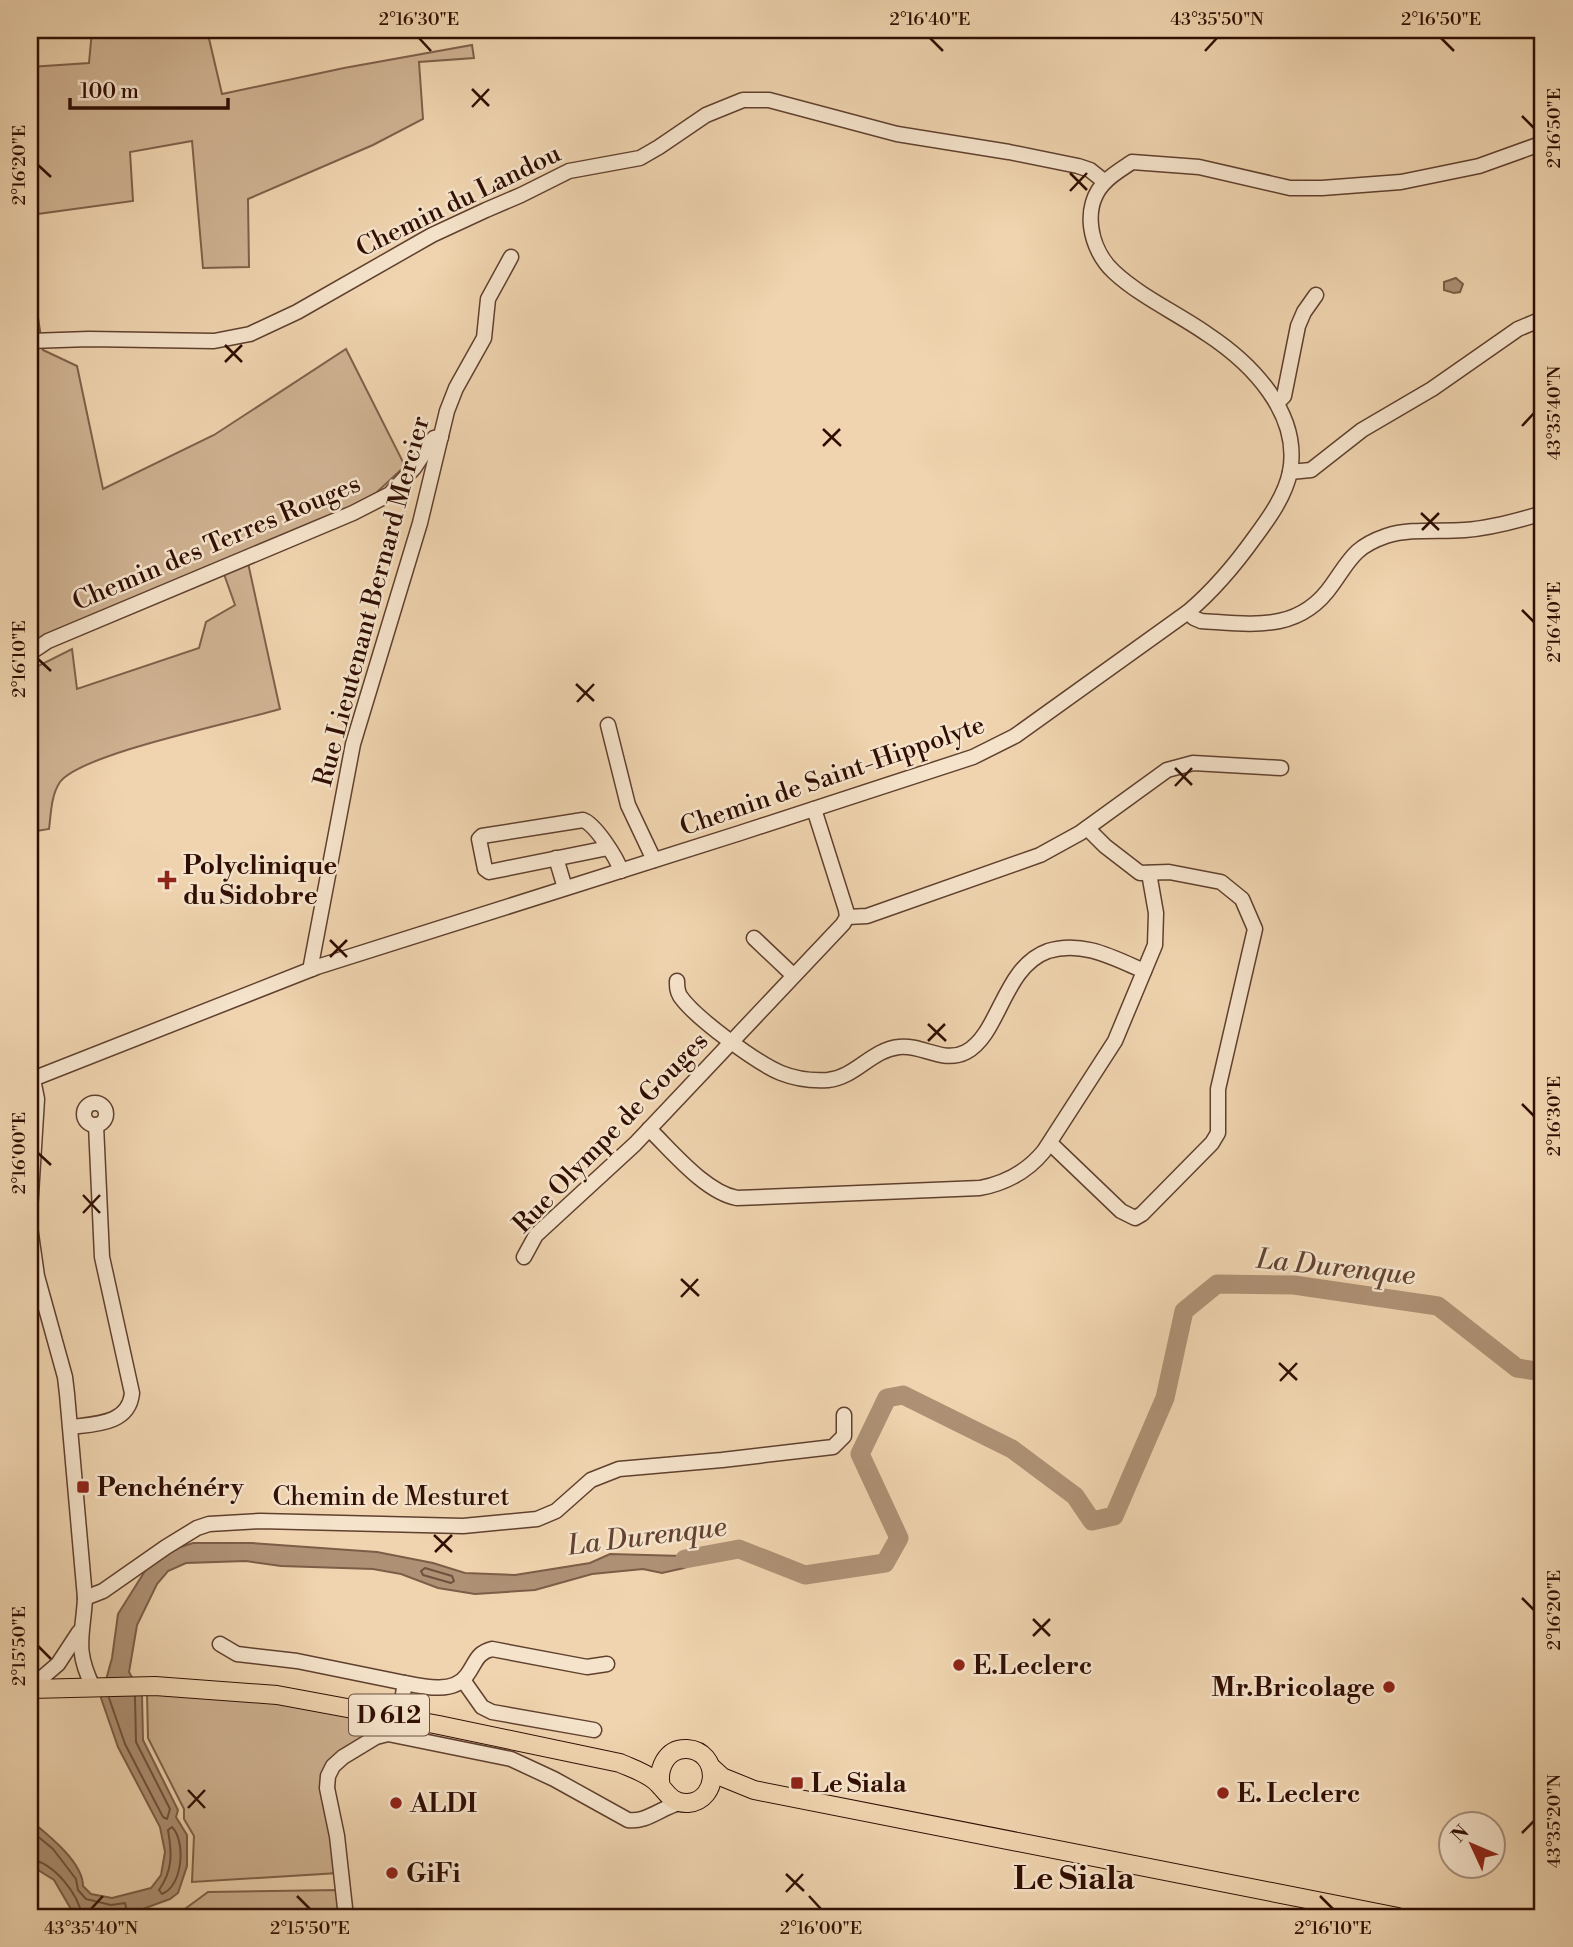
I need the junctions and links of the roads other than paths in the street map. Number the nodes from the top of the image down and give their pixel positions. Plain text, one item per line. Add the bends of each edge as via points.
1 (1543, 143) edge
2 (1105, 182) junction
3 (511, 257) dead end
4 (1316, 295) dead end
5 (1543, 322) edge
6 (30, 341) edge
7 (1277, 403) junction
8 (441, 437) junction
9 (1290, 472) junction
10 (1543, 513) edge
11 (1188, 612) junction
12 (30, 653) edge
13 (608, 725) dead end
14 (1281, 768) dead end
15 (814, 809) junction
16 (1087, 828) junction
17 (608, 848) junction
18 (559, 857) junction
19 (653, 860) junction
20 (621, 871) junction
21 (1149, 873) junction
22 (565, 888) junction
23 (847, 917) junction
24 (754, 938) dead end
25 (312, 969) junction
26 (1144, 971) junction
27 (793, 975) junction
28 (677, 981) dead end
29 (732, 1041) junction
30 (32, 1080) edge
31 (96, 1125) dead end
32 (649, 1129) junction
33 (1050, 1143) junction
34 (30, 1211) edge
35 (30, 1227) edge
36 (524, 1257) dead end
37 (36, 1295) edge
38 (844, 1415) dead end
39 (71, 1427) junction
40 (85, 1598) junction
41 (80, 1630) junction
42 (220, 1644) dead end
43 (607, 1664) dead end
44 (463, 1680) junction
45 (405, 1684) junction
46 (97, 1687) junction
47 (30, 1689) edge
48 (399, 1717) junction
49 (594, 1730) dead end
50 (667, 1757) junction
51 (620, 1763) junction
52 (711, 1767) junction
53 (661, 1788) junction
54 (754, 1790) junction
55 (706, 1794) junction
56 (680, 1803) junction
57 (648, 1816) junction
58 (346, 1917) edge
59 (1398, 1917) edge

1 - 2 street via 1479,166 1401,182 1290,188 1199,167 1132,162
2 - 6 street, Chemin du Landou via 1078,166 897,134 769,100 743,100 706,115 640,158 569,170 432,235 250,334 214,341
2 - 7 street via 1091,217 1103,260 1125,281 1231,352
3 - 8 street, Rue Lieutenant Bernard Mercier via 489,294 484,338 456,388
4 - 7 street via 1301,319 1286,390
5 - 9 street via 1518,329 1432,389 1362,430 1311,470
7 - 9 street via 1289,438
8 - 12 street, Chemin des Terres Rouges via 434,438 390,494 48,641
8 - 25 street, Rue Lieutenant Bernard Mercier via 420,523 353,744
9 - 11 street, Chemin de Saint-Hippolyte via 1258,534 1221,581
10 - 11 street via 1492,527 1406,532 1373,542 1348,560 1319,601 1286,620 1257,624 1201,621
11 - 15 street, Chemin de Saint-Hippolyte via 999,746
13 - 19 street, Chemin de Saint-Hippolyte via 628,805
14 - 16 street via 1193,763 1167,770
15 - 19 street, Chemin de Saint-Hippolyte
15 - 23 street
16 - 21 street via 1140,873
16 - 23 street via 1040,855 867,916
17 - 18 street
17 - 18 street via 583,820 479,839 489,872
17 - 20 street
18 - 22 street
19 - 20 street, Chemin de Saint-Hippolyte
20 - 22 street, Chemin de Saint-Hippolyte
21 - 26 street via 1156,913 1155,945
21 - 33 street via 1222,882 1242,899 1255,929 1218,1089 1218,1133 1135,1218 1121,1212
22 - 25 street, Chemin de Saint-Hippolyte
23 - 27 street, Rue Olympe de Gouges
24 - 27 street
25 - 30 street, Chemin de Saint-Hippolyte
26 - 29 street via 1087,949 1049,951 1020,972 980,1040 969,1050 948,1056 907,1046 886,1049 830,1080 781,1073
26 - 33 street via 1115,1041
27 - 29 street, Rue Olympe de Gouges
28 - 29 street, Rue Olympe de Gouges via 682,999
29 - 32 street, Rue Olympe de Gouges
30 - 34 street via 37,1099
31 - 39 street via 102,1257 132,1393 129,1406 113,1420
32 - 33 street via 712,1188 746,1198 991,1186 1021,1172
32 - 36 street, Rue Olympe de Gouges via 536,1235
35 - 37 street
37 - 39 street via 65,1377
38 - 40 street, Chemin de Mesturet via 844,1436 833,1447 619,1469 591,1480 556,1511 537,1519 463,1525 209,1524
39 - 40 street
40 - 41 street
41 - 46 street via 83,1662
41 - 47 street via 58,1664
42 - 45 street via 237,1654 297,1661
43 - 44 street via 587,1667 492,1648 478,1656
44 - 45 street via 439,1688
44 - 49 street via 492,1712
45 - 48 street
46 - 47 main road, D 612
46 - 48 main road, D 612 via 155,1686 277,1695
48 - 51 main road, D 612
50 - 51 main road, D 612 via 656,1762
50 - 52 main road via 679,1750 694,1751
50 - 53 main road via 659,1771
51 - 53 main road, D 612
52 - 54 main road via 722,1777
52 - 55 main road via 712,1781
53 - 56 main road
53 - 57 street
54 - 55 main road
54 - 59 main road
55 - 56 main road
56 - 57 street
57 - 58 street via 628,1820 511,1759 388,1734 376,1737 333,1766 327,1782

